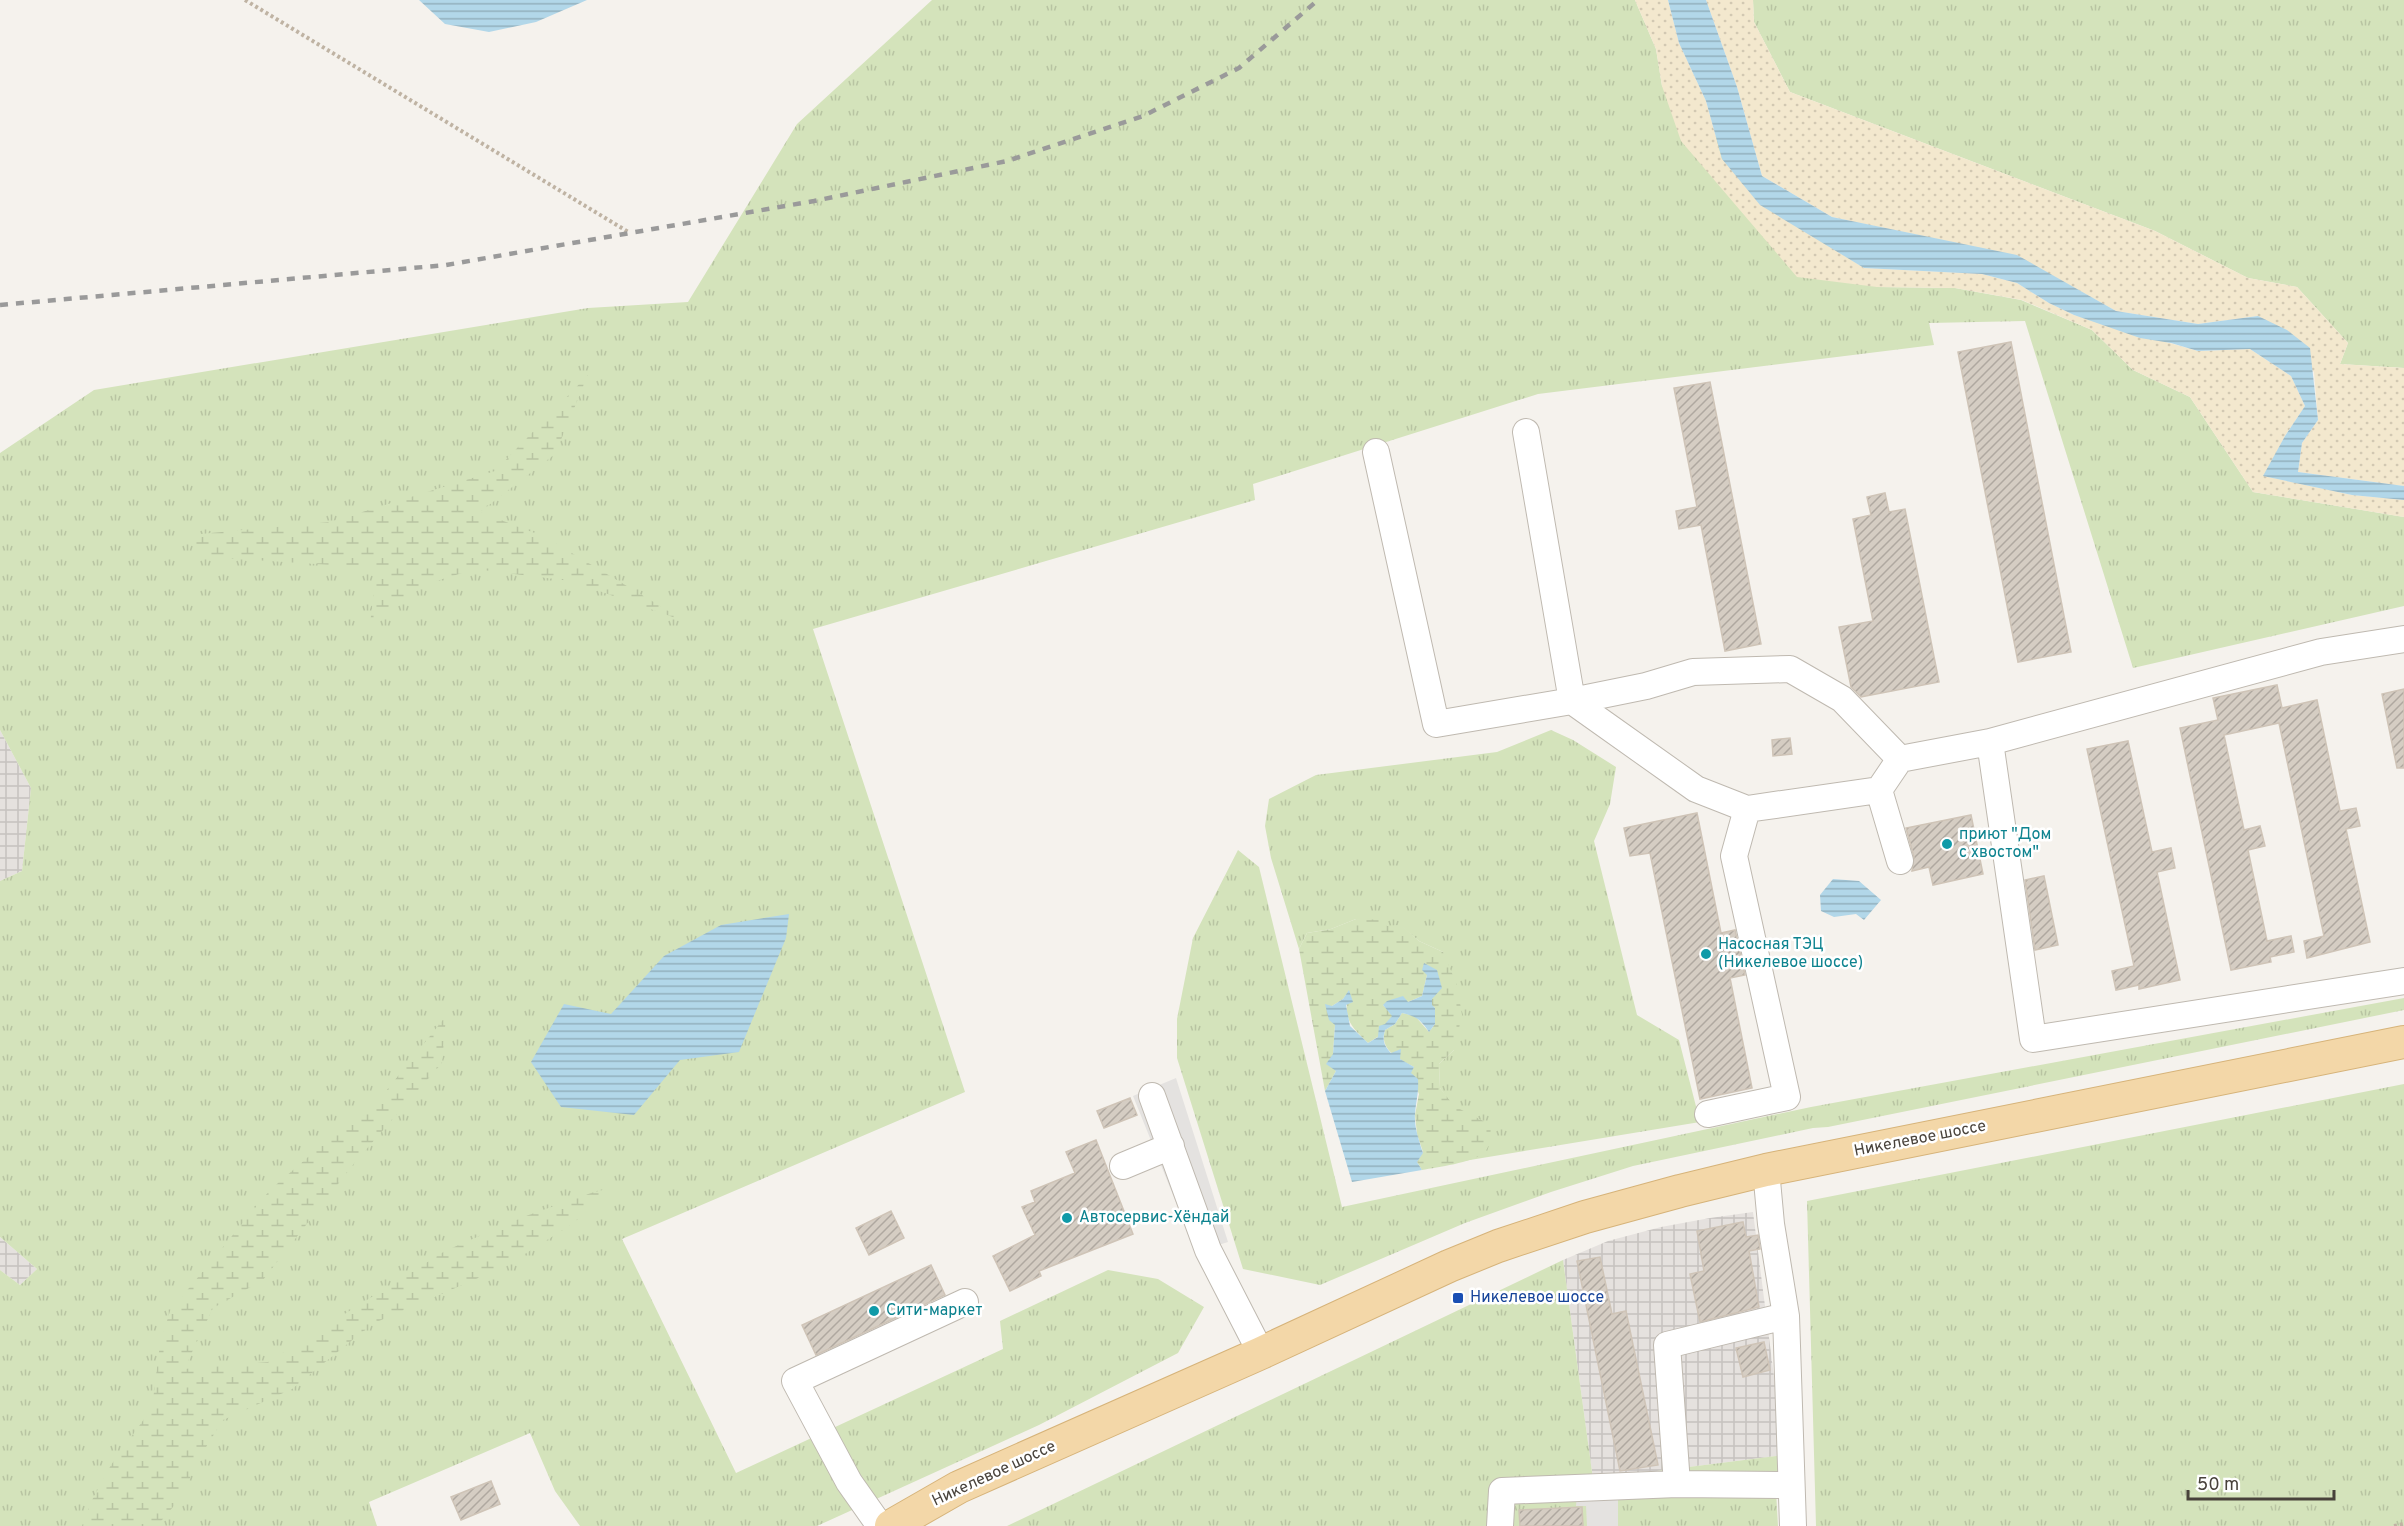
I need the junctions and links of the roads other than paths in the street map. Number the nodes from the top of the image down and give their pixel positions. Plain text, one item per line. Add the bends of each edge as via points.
1 (1526, 432) dead end
2 (1376, 452) dead end
3 (2404, 639) edge
4 (1572, 701) junction
5 (1990, 742) junction
6 (1900, 759) junction
7 (1879, 790) junction
8 (1747, 809) junction
9 (1900, 861) dead end
10 (2404, 981) edge
11 (2404, 1042) edge
12 (1152, 1096) dead end
13 (1708, 1114) dead end
14 (1171, 1146) junction
15 (1123, 1166) dead end
16 (1766, 1170) junction
17 (965, 1302) dead end
18 (1786, 1316) junction
19 (1261, 1353) junction
20 (1677, 1484) junction
21 (1791, 1485) junction
22 (880, 1526) edge
23 (891, 1526) edge
24 (1500, 1526) edge
25 (1793, 1526) edge

1 - 4 lane
2 - 4 lane via 1436,724
3 - 5 lane via 2321,652
4 - 6 lane via 1646,687 1693,672 1790,669 1842,699
4 - 8 lane via 1696,789
5 - 6 lane
5 - 10 lane via 2033,1039
6 - 7 lane
7 - 8 lane
7 - 9 lane
8 - 13 lane via 1734,856 1787,1097
11 - 16 main road, Никелевое шоссе
12 - 14 lane
14 - 15 lane
14 - 19 lane via 1208,1250
16 - 18 lane
16 - 19 main road, Никелевое шоссе via 1595,1214 1498,1246
17 - 22 lane via 795,1381 849,1482
18 - 20 lane via 1666,1345
18 - 21 lane
19 - 23 main road, Никелевое шоссе via 959,1487
20 - 21 lane
20 - 24 lane via 1502,1491
21 - 25 lane

